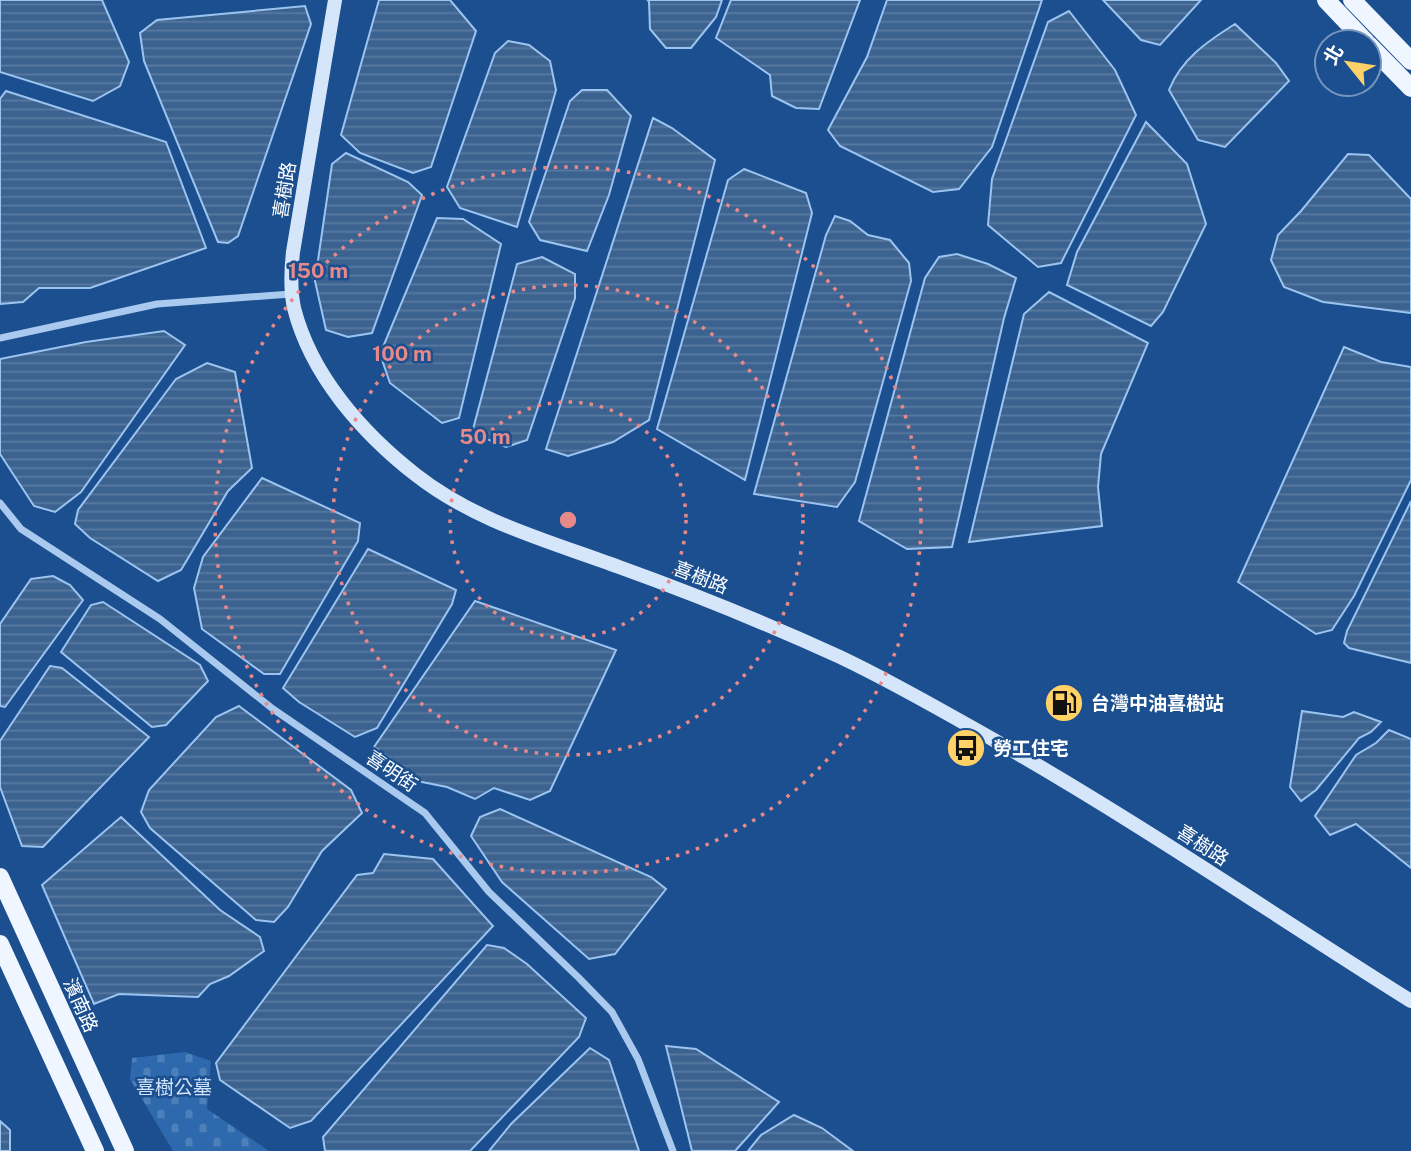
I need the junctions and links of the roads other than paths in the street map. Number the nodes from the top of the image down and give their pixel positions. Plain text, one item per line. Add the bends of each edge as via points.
1 (335, 0) edge
2 (1326, 0) edge
3 (1352, 0) edge
4 (1353, 28) edge
5 (1383, 59) edge
6 (1411, 61) edge
7 (1411, 88) edge
8 (292, 294) junction
9 (0, 338) edge
10 (0, 503) edge
11 (0, 877) edge
12 (0, 944) edge
13 (1411, 1001) edge
14 (95, 1151) edge
15 (124, 1151) edge
16 (673, 1151) edge

1 - 8 street, 喜樹路 via 293,252
2 - 4 main road
3 - 6 main road
5 - 7 main road
8 - 9 street via 157,304
8 - 13 street, 喜樹路 via 316,360 348,411 412,472 444,495 489,519 708,600 925,701 1075,786
10 - 16 street, 喜明街 via 20,529 160,619 273,709 425,813 489,892 612,1013 638,1059
11 - 15 main road, 濱南路
12 - 14 main road

